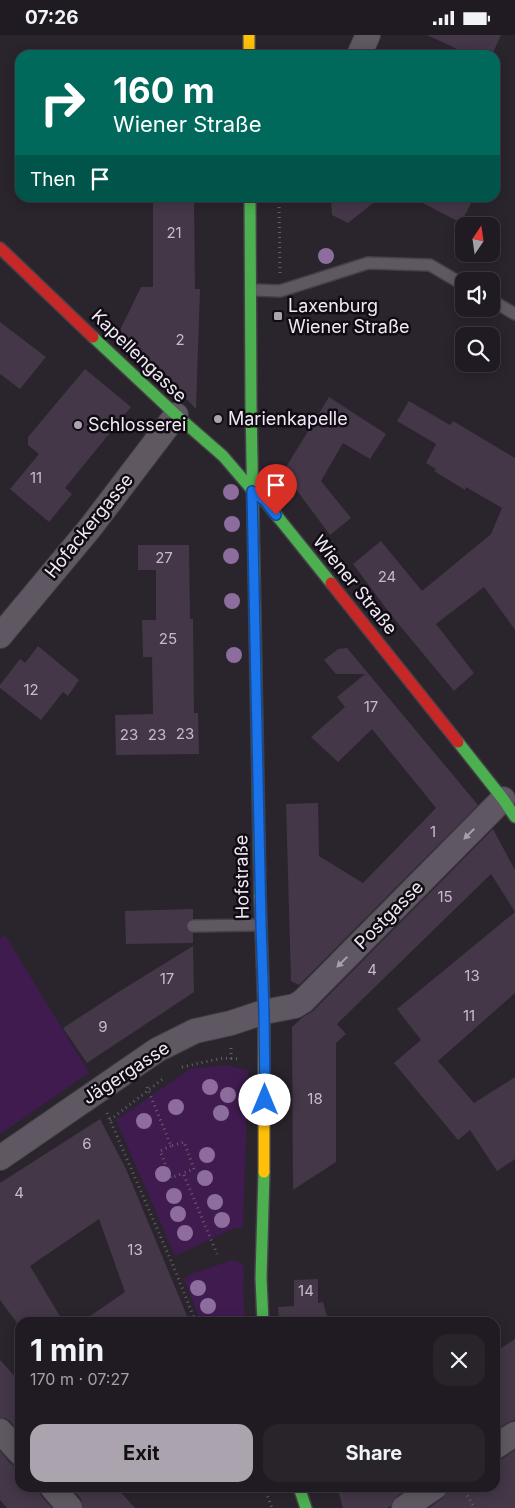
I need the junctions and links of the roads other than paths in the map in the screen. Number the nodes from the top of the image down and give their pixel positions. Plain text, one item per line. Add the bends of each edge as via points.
1 (249, 35) edge
2 (368, 35) edge
3 (249, 50) edge
4 (360, 50) edge
5 (250, 202) edge
6 (0, 248) edge
7 (455, 280) edge
8 (251, 290) junction
9 (500, 306) edge
10 (515, 314) edge
11 (176, 415) junction
12 (252, 491) junction
13 (0, 636) edge
14 (509, 808) edge
15 (261, 925) junction
16 (193, 926) dead end
17 (264, 1012) junction
18 (0, 1158) edge
19 (263, 1317) edge
20 (0, 1431) edge
21 (515, 1434) edge
22 (500, 1444) edge
23 (15, 1448) edge
24 (56, 1492) edge
25 (301, 1492) edge
26 (428, 1492) edge
27 (70, 1508) edge
28 (306, 1508) edge
29 (404, 1508) edge

1 - 3 main road
2 - 4 street
5 - 8 main road
6 - 11 main road, Kapellengasse
7 - 8 lane via 430,265 368,263 280,291
8 - 12 main road
9 - 10 lane
11 - 12 main road, Kapellengasse via 223,456
11 - 13 street, Hofackergasse via 90,528
12 - 14 main road, Wiener Straße via 265,501
12 - 15 main road, Hofstraße
14 -> 17 street, Postgasse via 303,1001 295,1006
15 - 16 lane
15 - 17 main road, Hofstraße
17 - 18 street, Jägergasse via 195,1031 157,1050
17 - 19 main road, Hofstraße
20 - 23 street
21 - 22 street
24 - 27 street
25 - 28 main road
26 - 29 street

